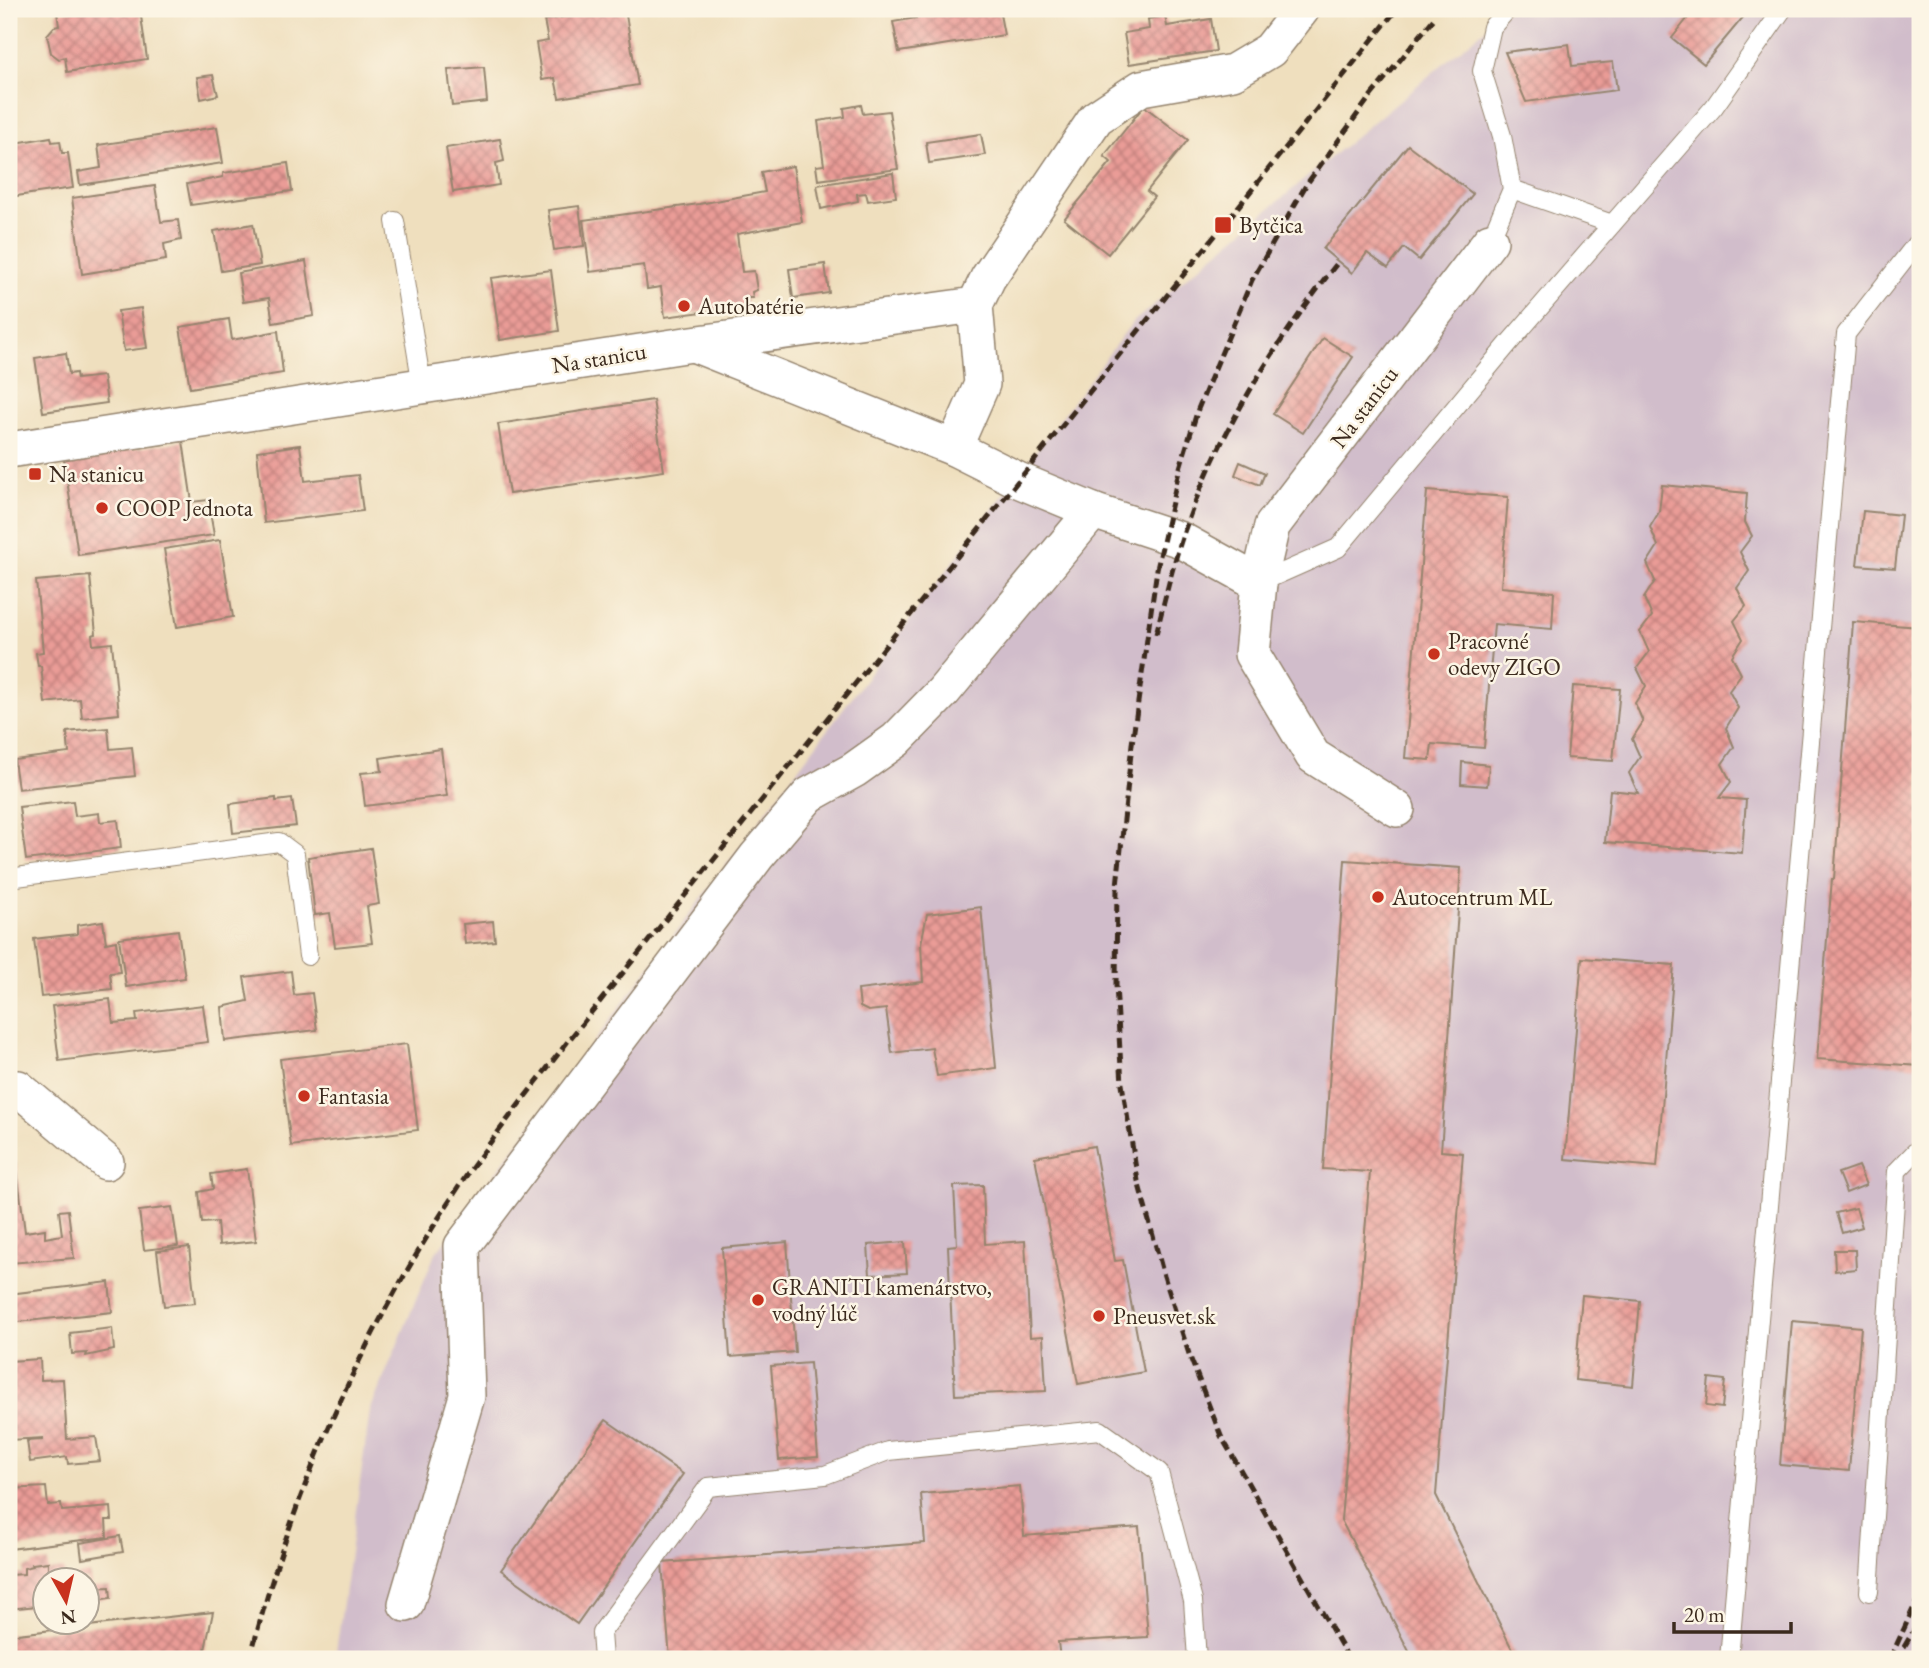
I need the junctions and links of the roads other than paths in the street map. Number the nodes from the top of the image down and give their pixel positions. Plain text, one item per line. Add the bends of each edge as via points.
1 (1302, 9) edge
2 (1508, 9) edge
3 (1783, 9) edge
4 (1512, 190) junction
5 (395, 221) dead end
6 (1612, 224) junction
7 (1920, 239) edge
8 (1490, 241) joint
9 (975, 304) junction
10 (692, 344) junction
11 (422, 386) junction
12 (954, 448) junction
13 (9, 450) edge
14 (1093, 511) junction
15 (1259, 583) junction
16 (1397, 809) dead end
17 (9, 878) edge
18 (308, 956) dead end
19 (9, 1089) edge
20 (1920, 1147) edge
21 (106, 1163) dead end
22 (1869, 1592) dead end
23 (406, 1604) dead end
24 (603, 1659) edge
25 (1197, 1659) edge
26 (1729, 1659) edge

1 - 9 street via 1270,50 1233,72 1141,88 1096,118
2 - 4 lane via 1492,27 1482,71 1502,136
3 - 6 lane via 1714,107
4 - 6 lane
4 - 8 lane
5 - 11 lane
6 - 15 lane via 1338,548
7 - 26 lane via 1846,334
8 - 15 street, Na stanicu via 1272,526
9 - 10 street, Na stanicu
9 - 12 street via 982,384
10 - 11 street, Na stanicu
10 - 12 street
11 - 13 street, Na stanicu
12 - 14 street
14 - 15 street via 1181,540
14 - 23 street via 943,692 897,740 809,796 757,856 463,1246 467,1396
15 - 16 street, Na stanicu via 1252,654 1313,756
17 - 18 lane via 279,842 295,855
19 - 21 street via 18,1088
20 - 22 lane via 1897,1171
24 - 25 lane via 601,1633 708,1487 825,1475 888,1451 1100,1430 1159,1472 1193,1601

